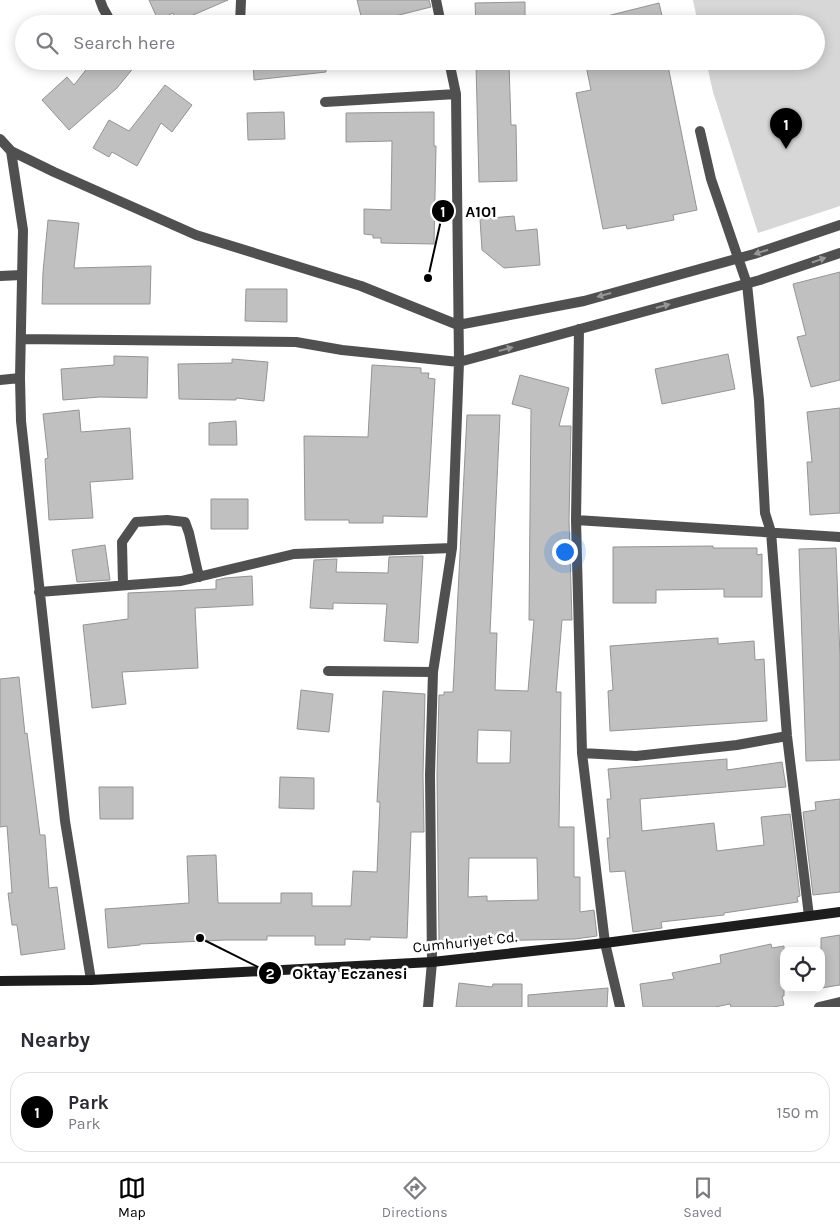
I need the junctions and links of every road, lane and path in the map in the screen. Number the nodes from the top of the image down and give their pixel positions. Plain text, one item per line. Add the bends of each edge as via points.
1 (100, 0) edge
2 (241, 0) edge
3 (436, 0) edge
4 (107, 15) edge
5 (240, 15) edge
6 (439, 15) edge
7 (451, 70) edge
8 (456, 94) junction
9 (325, 102) dead end
10 (700, 131) dead end
11 (0, 139) edge
12 (11, 151) junction
13 (840, 225) edge
14 (840, 253) edge
15 (738, 258) junction
16 (22, 275) junction
17 (0, 276) edge
18 (746, 284) junction
19 (458, 325) junction
20 (579, 329) junction
21 (20, 338) junction
22 (459, 362) junction
23 (20, 378) junction
24 (0, 380) edge
25 (576, 520) junction
26 (771, 532) junction
27 (840, 537) edge
28 (452, 548) junction
29 (199, 577) junction
30 (123, 585) junction
31 (39, 592) junction
32 (328, 671) dead end
33 (433, 672) junction
34 (787, 736) junction
35 (582, 753) junction
36 (840, 912) edge
37 (809, 916) junction
38 (605, 943) junction
39 (432, 962) junction
40 (91, 980) junction
41 (0, 981) edge
42 (840, 1002) edge
43 (428, 1007) edge
44 (620, 1007) edge
45 (819, 1007) edge

1 - 4 street
2 - 5 street
3 - 6 street
7 - 8 street
8 - 9 street
8 - 19 street
10 - 15 street via 711,179
11 - 12 street
12 - 16 street via 23,230
12 - 19 street via 196,235 361,286
13 -> 15 street
18 -> 14 street
15 - 18 street
15 -> 19 street via 584,301
16 - 17 street
16 - 21 street
20 -> 18 street
18 - 26 street via 759,400 766,513
19 - 22 street
22 -> 20 street
20 - 25 street
21 - 22 street via 296,342
21 - 23 street
22 - 28 street
23 - 24 street
23 - 31 street via 21,421
25 - 26 street
25 - 35 street
26 - 27 street
26 - 34 street
28 - 29 street via 294,554
28 - 33 street
29 - 30 street
29 - 30 street via 185,522 136,522 122,542
30 - 31 street
31 - 40 street via 65,821
32 - 33 street
33 - 39 street via 430,775
34 - 35 street via 636,756
34 - 37 street
35 - 38 street
36 - 37 main road, Cumhuriyet Cd.
37 - 38 main road, Cumhuriyet Cd.
38 - 39 main road, Cumhuriyet Cd.
38 - 44 street
39 - 40 main road, Cumhuriyet Cd.
39 - 43 street
40 - 41 main road, Cumhuriyet Cd.
42 - 45 street

